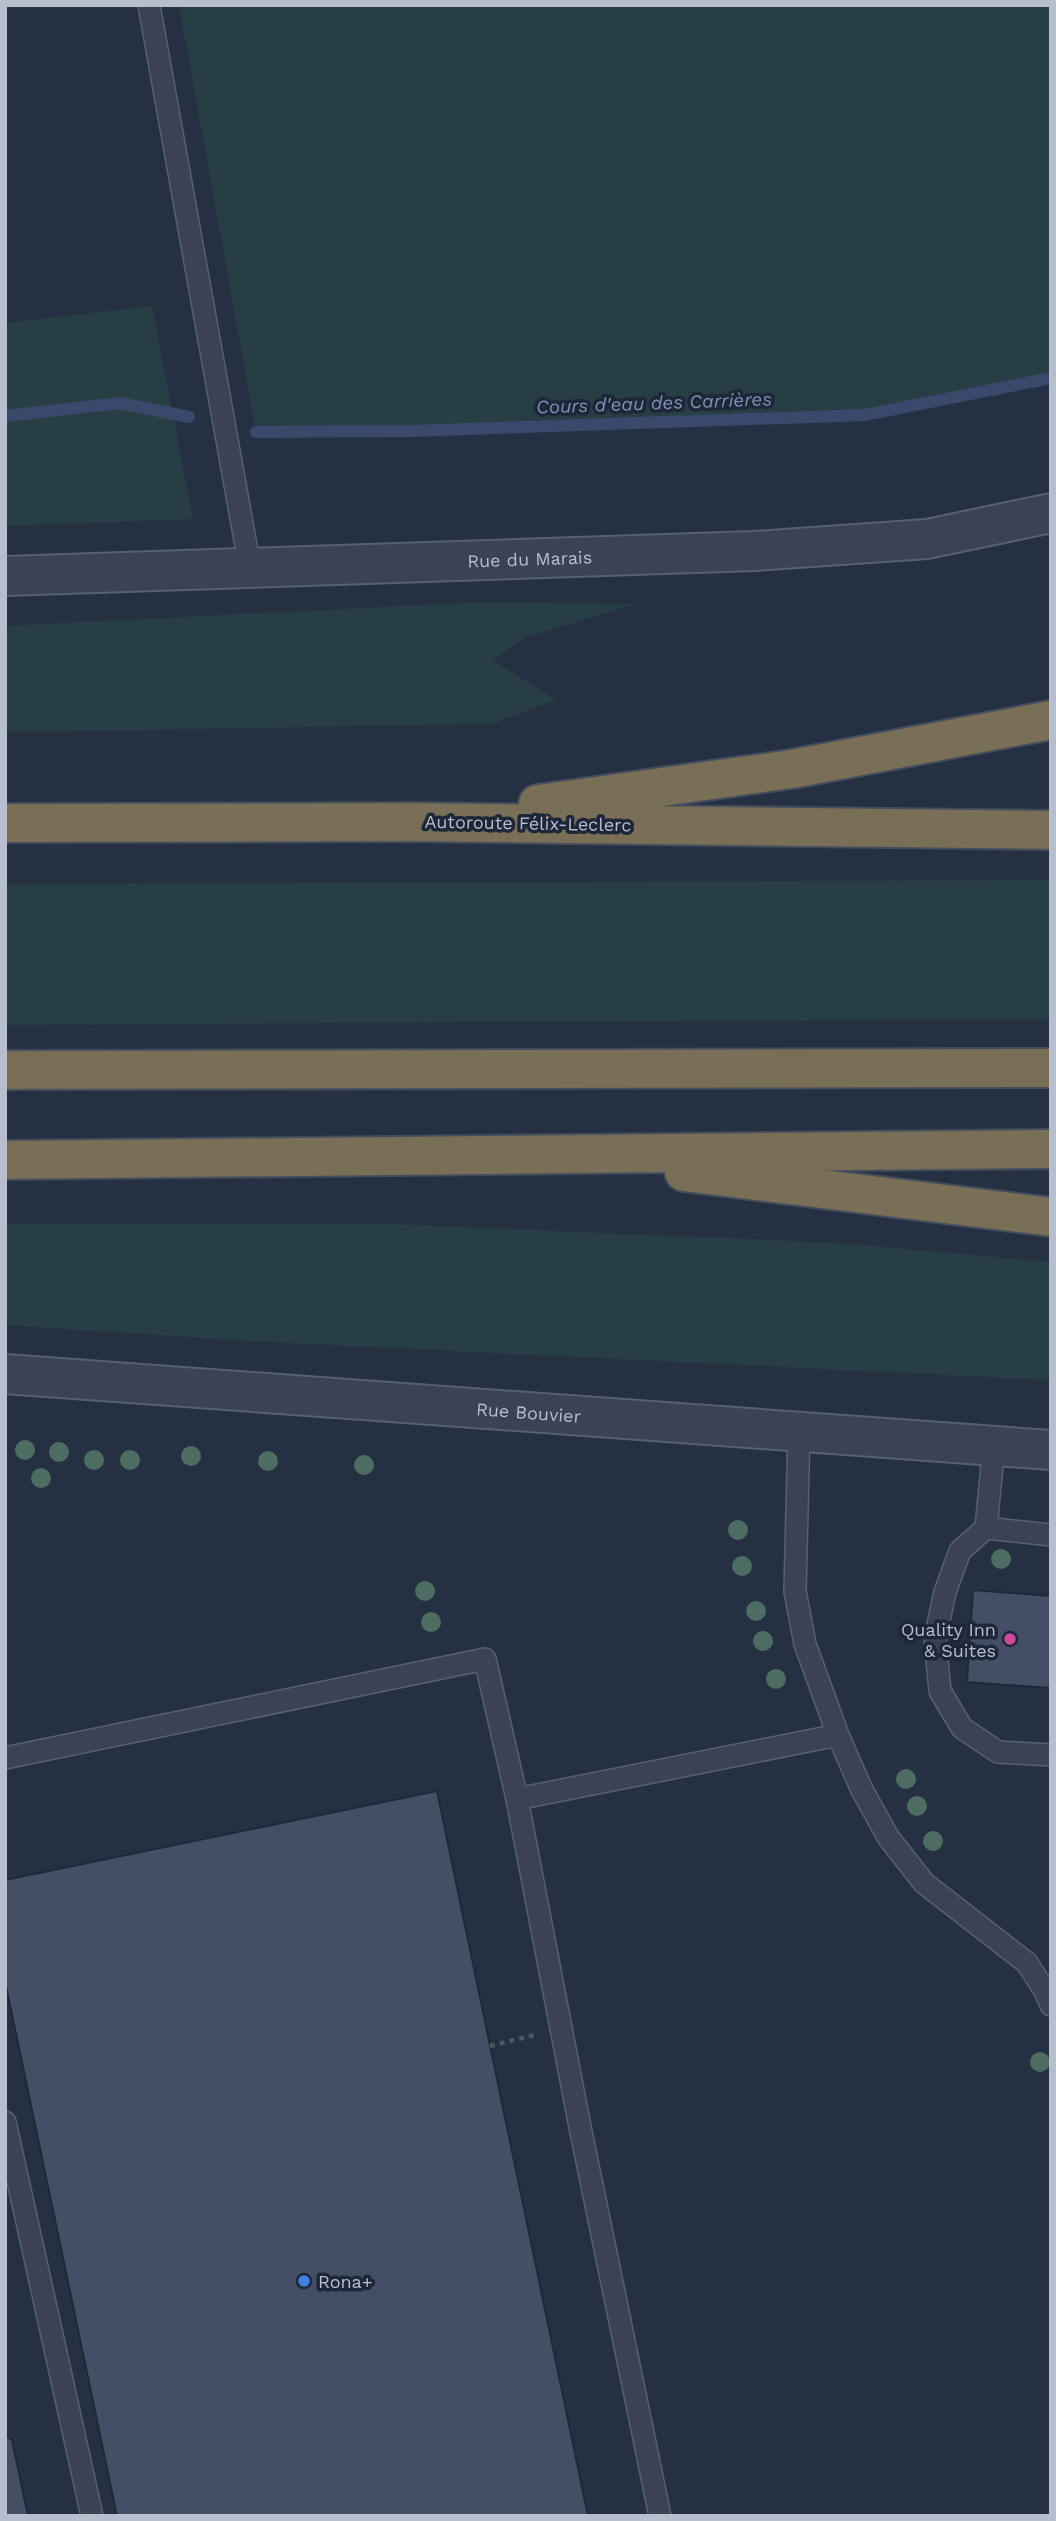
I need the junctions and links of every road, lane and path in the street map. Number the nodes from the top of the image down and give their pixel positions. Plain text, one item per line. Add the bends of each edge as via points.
1 (149, 5) edge
2 (1051, 513) edge
3 (250, 568) junction
4 (5, 576) edge
5 (1051, 720) edge
6 (412, 821) junction
7 (5, 823) edge
8 (1051, 830) edge
9 (1051, 1068) edge
10 (5, 1070) edge
11 (1051, 1149) edge
12 (529, 1153) junction
13 (5, 1160) edge
14 (1051, 1217) edge
15 (5, 1374) edge
16 (799, 1432) junction
17 (995, 1445) junction
18 (1051, 1451) edge
19 (986, 1528) junction
20 (1051, 1535) edge
21 (838, 1735) junction
22 (1051, 1755) edge
23 (5, 1758) edge
24 (517, 1798) junction
25 (1051, 2005) edge
26 (5, 2122) edge
27 (92, 2516) edge
28 (660, 2516) edge

1 - 3 lane
2 - 3 street, Rue du Marais via 927,539 780,550
3 - 4 street, Rue du Marais
5 - 6 highway via 792,769
6 - 7 highway, Autoroute Félix-Leclerc
6 - 8 highway, Autoroute Félix-Leclerc
9 - 10 highway
11 - 12 highway
12 - 13 highway
12 - 14 highway
15 - 16 street, Rue Bouvier
16 - 17 street, Rue Bouvier
16 - 21 lane via 795,1591 805,1644
17 - 18 street, Rue Bouvier
17 - 19 lane
19 - 20 lane
19 - 22 lane via 960,1551 945,1592 935,1639 940,1691 962,1727 998,1752
21 - 24 lane
21 - 25 lane via 888,1837 924,1883 1027,1964
23 - 24 lane via 485,1659
24 - 28 lane
26 - 27 lane

